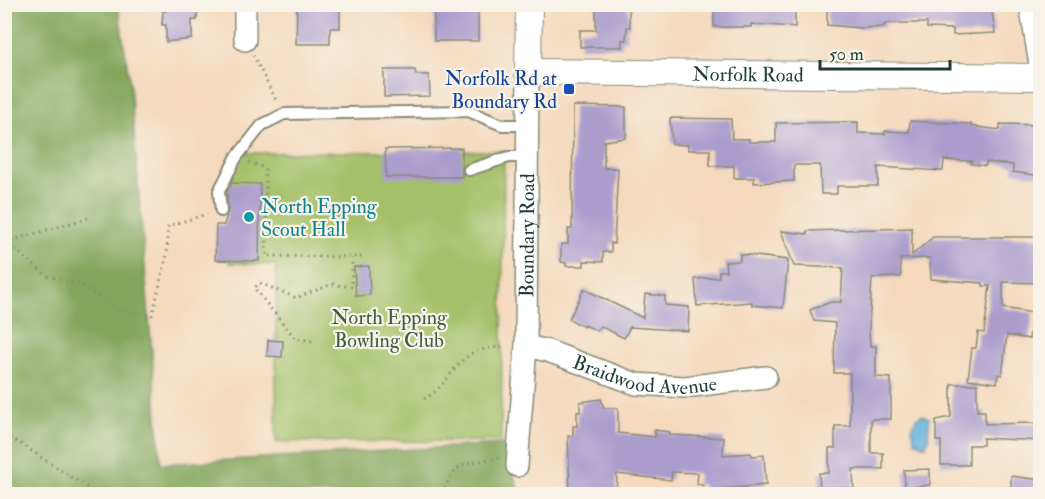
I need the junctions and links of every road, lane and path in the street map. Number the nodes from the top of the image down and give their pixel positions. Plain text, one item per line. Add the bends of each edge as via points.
1 (245, 4) edge
2 (529, 4) edge
3 (1030, 4) edge
4 (245, 40) joint
5 (1041, 65) edge
6 (528, 72) junction
7 (1041, 77) edge
8 (284, 114) junction
9 (529, 125) junction
10 (236, 158) junction
11 (528, 158) junction
12 (469, 170) dead end
13 (221, 211) joint
14 (88, 218) dead end
15 (5, 242) edge
16 (365, 257) dead end
17 (352, 258) junction
18 (312, 341) dead end
19 (526, 345) junction
20 (766, 377) dead end
21 (424, 399) dead end
22 (4, 437) edge
23 (518, 460) joint
24 (4, 482) edge
25 (18, 495) edge
26 (97, 495) edge
27 (442, 495) edge

1 - 4 street
2 - 6 street, Boundary Road
3 - 5 street
4 - 8 path
6 - 7 street, Norfolk Road
6 - 9 street, Boundary Road
8 - 9 lane via 468,111 502,125
8 - 10 lane via 262,125
9 - 11 street, Boundary Road
10 - 13 lane via 219,191
10 - 17 path via 265,168 267,256
11 - 12 lane via 509,157
11 - 19 street, Boundary Road
13 - 15 path via 168,226 167,255 152,316 116,309 78,283 47,276
14 - 15 path
16 - 17 path
17 - 18 path via 352,287 332,284 296,298 260,283 254,288 295,338
19 - 20 street, Braidwood Avenue via 636,384 685,387
19 - 21 path via 477,351 467,356
19 - 23 street, Boundary Road
22 - 26 path via 18,442
23 - 27 path via 462,464 450,475
24 - 25 path

